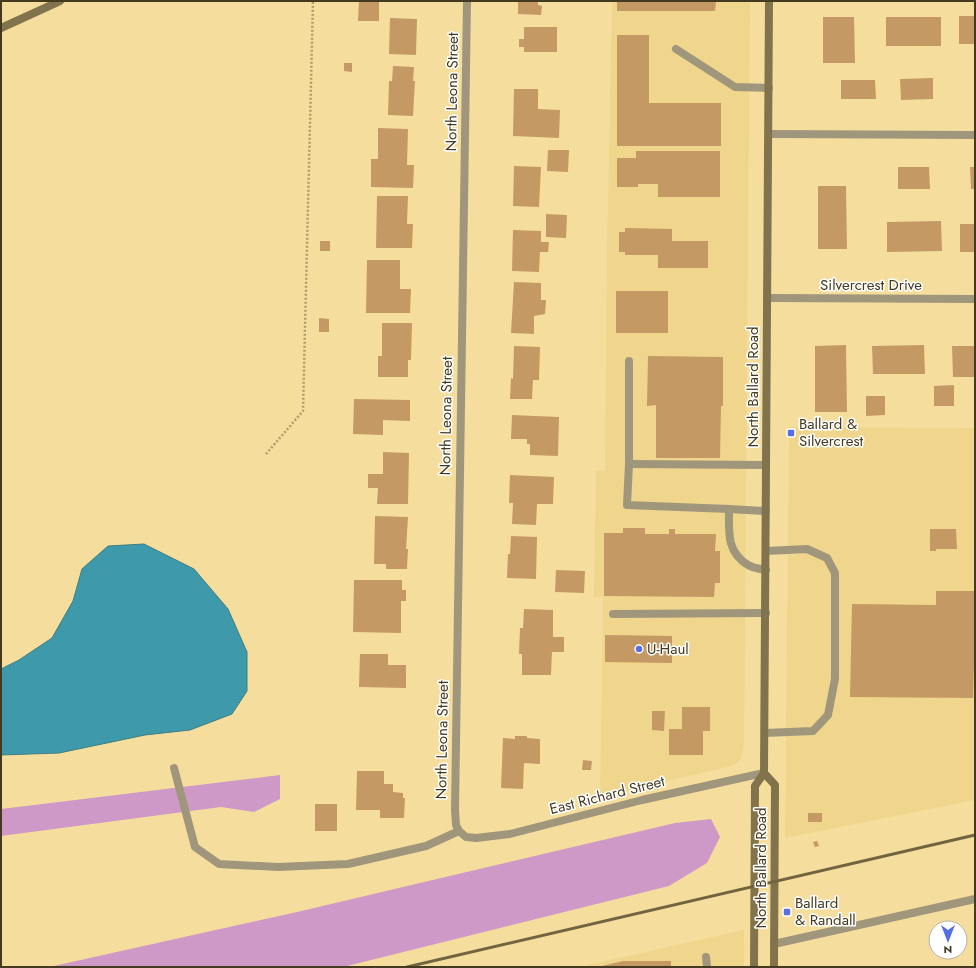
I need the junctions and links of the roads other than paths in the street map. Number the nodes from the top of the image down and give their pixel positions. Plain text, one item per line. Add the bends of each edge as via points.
1 (60, 1) edge
2 (467, 1) edge
3 (770, 1) edge
4 (1, 28) edge
5 (676, 49) dead end
6 (769, 88) junction
7 (769, 134) junction
8 (975, 135) edge
9 (768, 298) junction
10 (975, 299) edge
11 (629, 362) dead end
12 (629, 464) junction
13 (766, 465) junction
14 (729, 509) junction
15 (766, 511) junction
16 (766, 551) junction
17 (766, 570) junction
18 (766, 613) junction
19 (613, 614) dead end
20 (765, 733) junction
21 (174, 768) dead end
22 (764, 773) junction
23 (459, 831) junction
24 (975, 899) edge
25 (774, 944) junction
26 (706, 957) dead end
27 (706, 967) edge
28 (754, 967) edge
29 (774, 967) edge

1 - 4 main road
2 - 23 street, North Leona Street via 455,810
3 - 6 main road, North Ballard Road
5 - 6 street via 735,86
6 - 7 main road, North Ballard Road
7 - 8 street
7 - 9 main road, North Ballard Road
9 - 10 street, Silvercrest Drive
9 - 13 main road, North Ballard Road
11 - 12 street
12 - 13 street
12 - 14 street via 627,505
13 - 15 main road, North Ballard Road
14 - 15 street
14 - 17 street via 730,540 735,553 748,565
15 - 16 main road, North Ballard Road
16 - 17 main road, North Ballard Road
16 - 20 street via 807,550 827,558 835,573 835,679 828,715 812,731
17 - 18 main road, North Ballard Road
18 - 19 street
18 - 20 main road, North Ballard Road
20 - 22 main road, North Ballard Road
21 - 23 street via 195,846 219,864 278,867 348,864 426,846
22 - 23 street, East Richard Street via 642,800 510,834 476,838 466,837
22 - 25 main road, North Ballard Road via 775,785
22 - 28 main road, North Ballard Road via 755,786
24 - 25 street
25 - 29 main road, North Ballard Road
26 - 27 street

